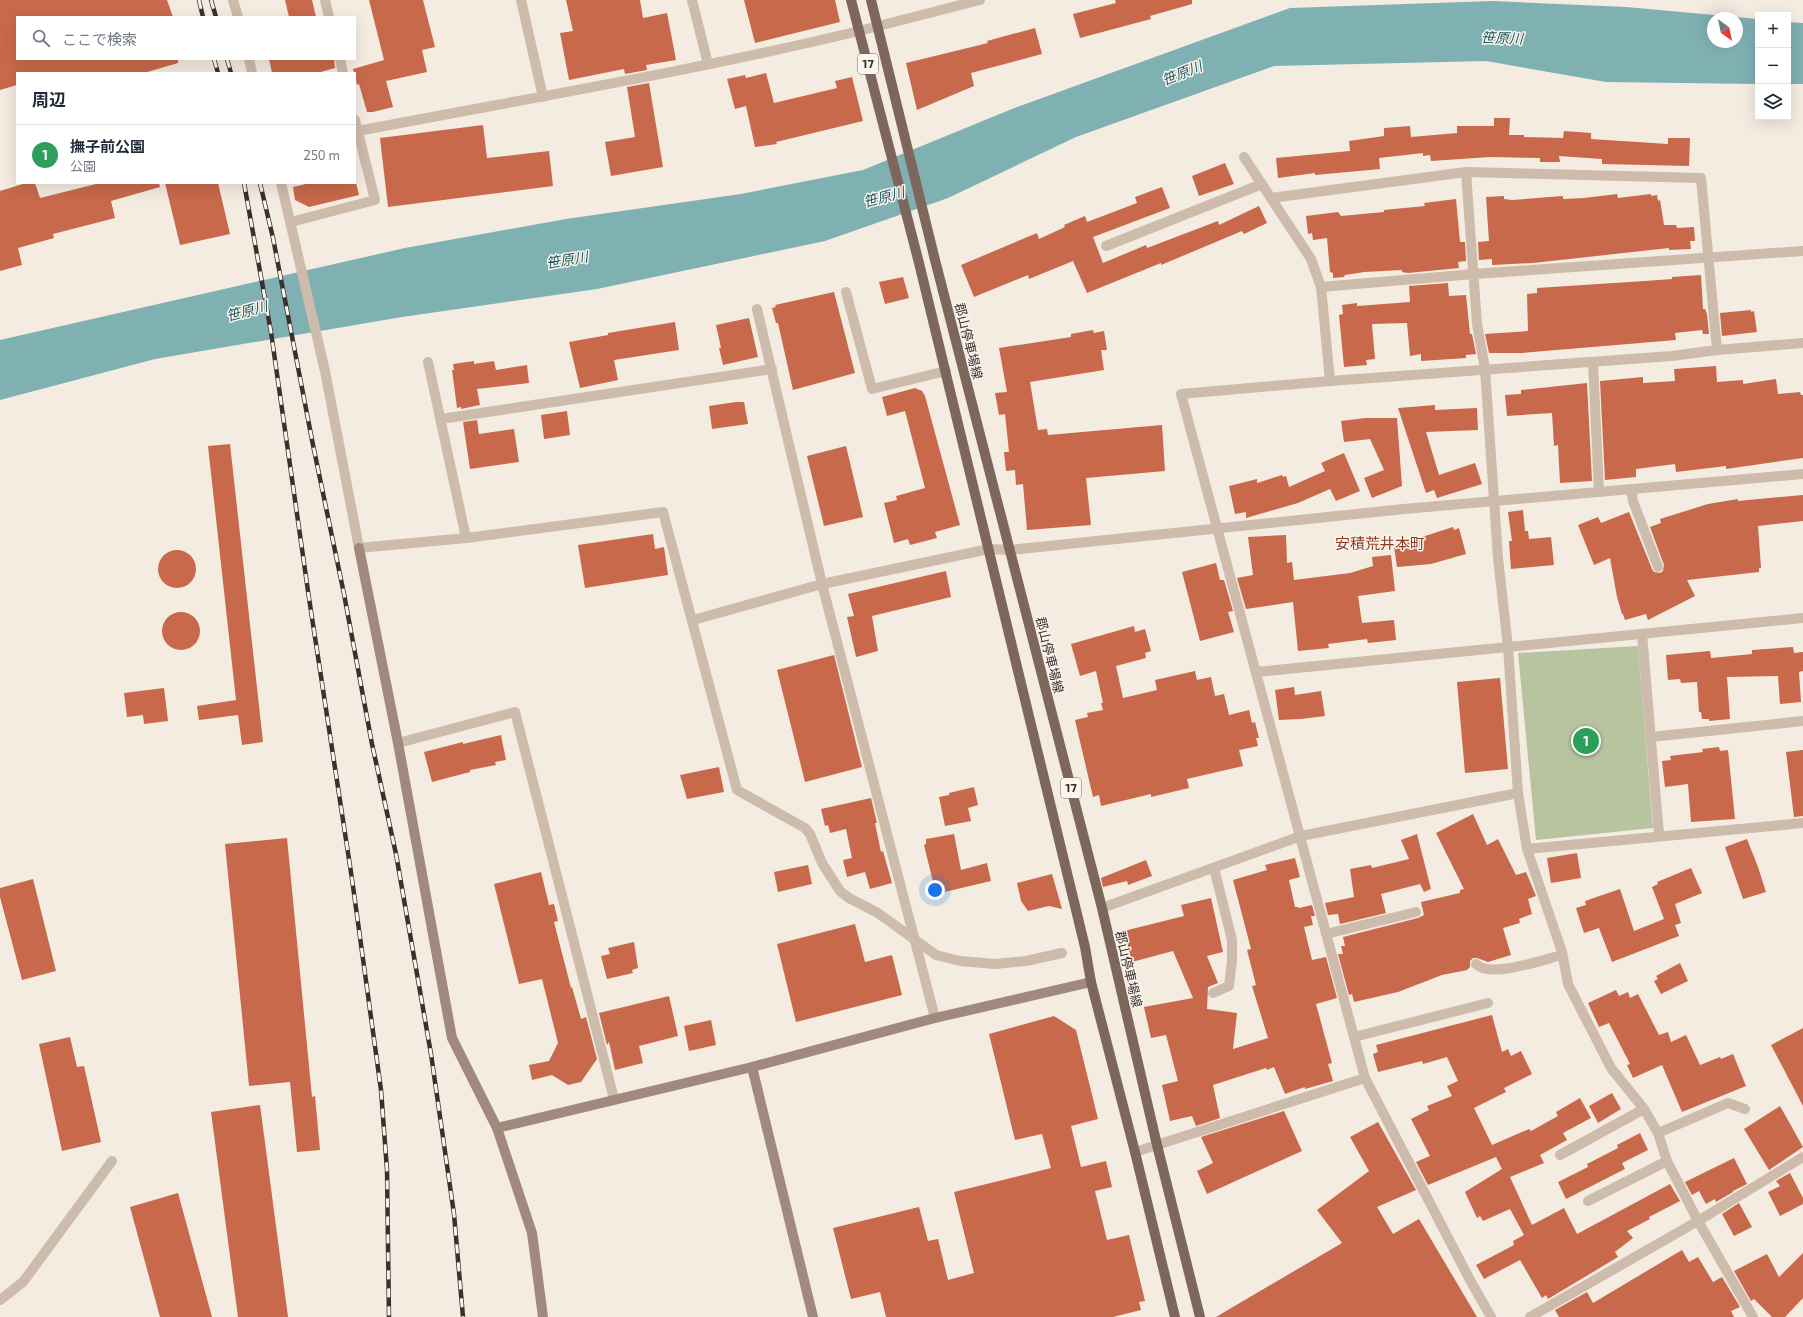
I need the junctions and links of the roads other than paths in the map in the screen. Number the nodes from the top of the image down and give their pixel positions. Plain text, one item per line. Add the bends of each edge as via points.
1 (233, 0) edge
2 (325, 0) edge
3 (520, 0) edge
4 (692, 0) edge
5 (851, 0) edge
6 (871, 0) edge
7 (980, 0) edge
8 (238, 16) edge
9 (329, 16) edge
10 (877, 26) junction
11 (859, 31) junction
12 (249, 60) edge
13 (340, 60) edge
14 (708, 64) junction
15 (252, 72) edge
16 (343, 72) edge
17 (543, 97) junction
18 (356, 124) edge
19 (358, 131) junction
20 (1244, 157) dead end
21 (1466, 172) junction
22 (281, 184) edge
23 (1262, 184) junction
24 (1271, 198) junction
25 (292, 222) junction
26 (1106, 246) dead end
27 (1803, 251) edge
28 (1709, 257) junction
29 (1474, 274) junction
30 (1321, 287) junction
31 (846, 292) dead end
32 (757, 309) dead end
33 (1803, 343) edge
34 (1717, 350) junction
35 (428, 362) dead end
36 (1593, 362) junction
37 (772, 369) junction
38 (1485, 369) junction
39 (946, 371) junction
40 (1330, 381) junction
41 (441, 419) junction
42 (1803, 474) edge
43 (1631, 489) junction
44 (1599, 492) junction
45 (1494, 502) junction
46 (1216, 530) junction
47 (466, 538) junction
48 (359, 548) junction
49 (989, 549) junction
50 (1010, 550) junction
51 (1658, 567) dead end
52 (822, 584) junction
53 (1803, 618) edge
54 (693, 620) junction
55 (1642, 634) junction
56 (1508, 647) junction
57 (1256, 672) junction
58 (1803, 721) edge
59 (1651, 737) junction
60 (398, 743) junction
61 (1518, 793) junction
62 (1803, 823) edge
63 (1659, 835) junction
64 (1301, 836) junction
65 (1527, 849) junction
66 (1214, 868) junction
67 (1102, 908) junction
68 (1416, 912) dead end
69 (1326, 934) junction
70 (914, 940) junction
71 (1062, 952) dead end
72 (1562, 955) junction
73 (1476, 964) dead end
74 (1091, 982) junction
75 (1213, 993) dead end
76 (1488, 1003) dead end
77 (935, 1018) junction
78 (1354, 1037) junction
79 (752, 1067) junction
80 (1365, 1078) junction
81 (614, 1099) junction
82 (1644, 1109) junction
83 (1745, 1109) dead end
84 (497, 1128) junction
85 (1658, 1133) junction
86 (1157, 1145) junction
87 (1135, 1152) junction
88 (1560, 1155) dead end
89 (1803, 1157) edge
90 (1667, 1160) junction
91 (112, 1161) dead end
92 (1588, 1201) dead end
93 (1698, 1221) junction
94 (0, 1300) edge
95 (543, 1317) edge
96 (813, 1317) edge
97 (1175, 1317) edge
98 (1200, 1317) edge
99 (1492, 1317) edge
100 (1530, 1317) edge
101 (1753, 1317) edge

1 - 8 street
2 - 9 street
3 - 17 street
4 - 14 street
5 - 11 main road, 17
6 - 10 main road, 郡山停車場線 / 17
7 - 10 street
10 - 11 street
10 - 50 main road, 郡山停車場線 / 17
11 - 14 street
11 - 39 main road, 17
12 - 15 street
13 - 16 street
14 - 17 street
17 - 19 street
18 - 19 street
19 - 25 street via 374,200
20 - 23 street
21 - 24 street
21 - 28 street via 1701,178
21 - 29 street
22 - 25 street
23 - 24 street
23 - 26 street
24 - 30 street via 1311,259
25 - 48 street via 325,371
27 - 28 street
28 - 29 street
28 - 34 street
29 - 30 street
29 - 38 street via 1477,324
30 - 40 street
31 - 39 street via 872,389
32 - 37 street
33 - 34 street
34 - 36 street
35 - 41 street
36 - 38 street
36 - 44 street
37 - 41 street
37 - 52 street
38 - 40 street
38 - 45 street
39 - 49 main road, 17
40 - 46 street via 1181,394
41 - 47 street
42 - 43 street
43 - 44 street
43 - 51 street via 1633,501
44 - 45 street
45 - 46 street via 1404,509
45 - 56 street
46 - 50 street
46 - 57 street
47 - 48 street
47 - 54 street via 663,512
48 - 60 street
49 - 50 street
49 - 52 street
49 - 74 main road, 17 via 1083,939
50 - 67 main road, 郡山停車場線 / 17
52 - 54 street
52 - 70 street
53 - 55 street
54 - 70 street via 737,790 805,828 828,876 840,891 878,913
55 - 56 street
55 - 59 street
56 - 57 street
56 - 61 street
57 - 64 street
58 - 59 street
59 - 63 street
60 - 81 street via 515,712
60 - 84 street via 452,1038
61 - 64 street
61 - 65 street
62 - 63 street
63 - 65 street
64 - 66 street
64 - 69 street
65 - 72 street
66 - 67 street
66 - 75 street via 1233,949 1229,986
67 - 86 main road, 郡山停車場線 / 17
68 - 69 street
69 - 78 street
70 - 71 street via 936,956 995,964 1026,961
70 - 77 street
72 - 73 street via 1505,969 1482,969
72 - 82 street via 1568,984 1595,1040 1611,1068
74 - 77 street
74 - 87 main road, 17
76 - 78 street
77 - 79 street
78 - 80 street
79 - 81 street
79 - 96 street
80 - 86 street
80 - 99 street via 1470,1280
81 - 84 street
82 - 85 street
82 - 88 street
83 - 85 street via 1728,1103
84 - 95 street via 532,1233
85 - 90 street
86 - 87 street
86 - 98 main road, 郡山停車場線 / 17
87 - 97 main road, 17
89 - 93 street
90 - 92 street
90 - 93 street
91 - 94 street via 23,1282
93 - 100 street
93 - 101 street

